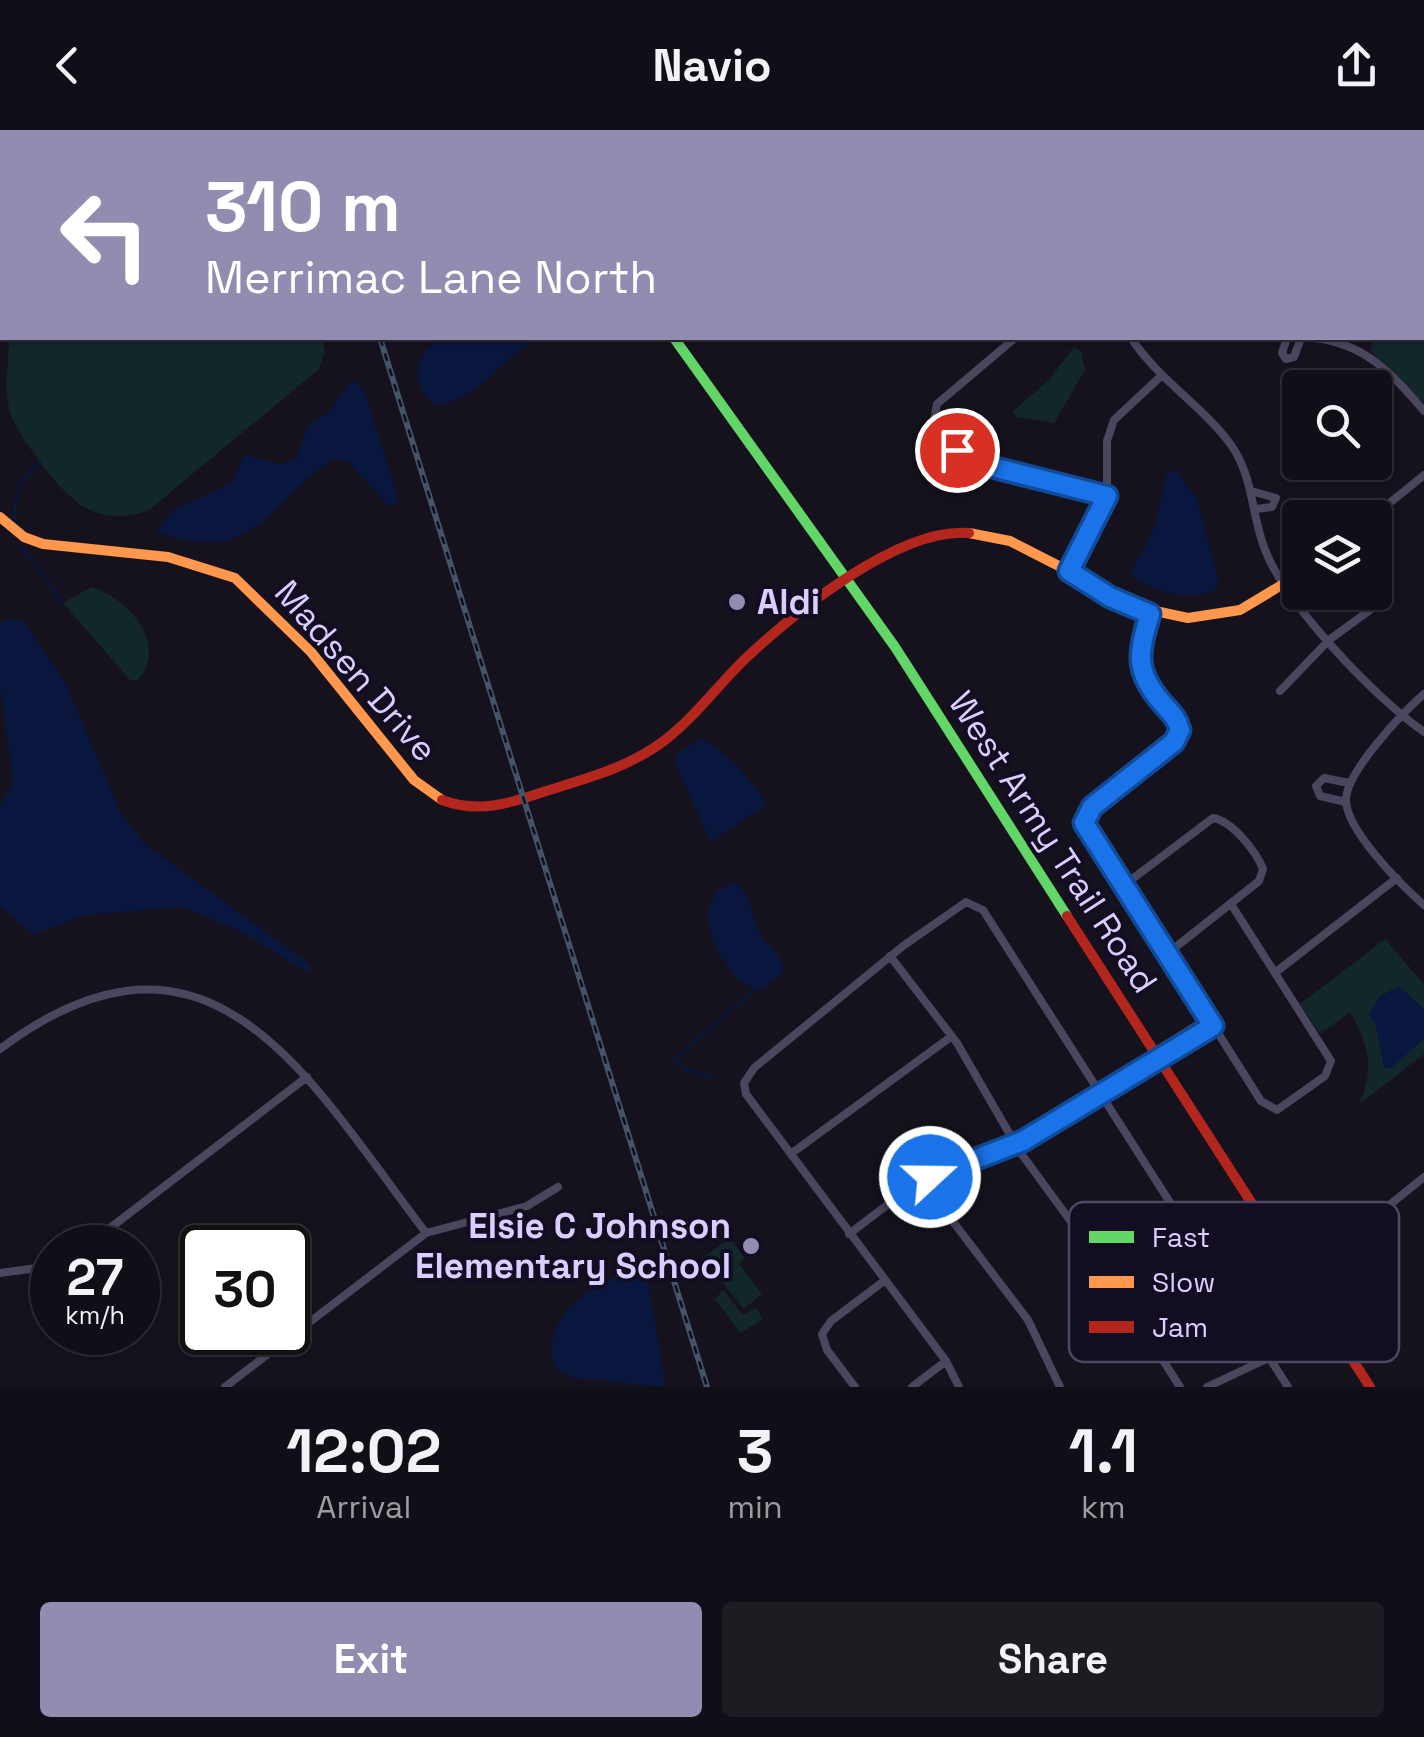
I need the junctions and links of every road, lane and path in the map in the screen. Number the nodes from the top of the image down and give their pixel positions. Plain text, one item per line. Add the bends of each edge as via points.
1 (675, 340) edge
2 (1013, 340) edge
3 (1133, 340) edge
4 (1285, 340) edge
5 (1300, 340) edge
6 (1328, 340) edge
7 (1160, 377) junction
8 (1424, 411) edge
9 (1424, 475) edge
10 (1252, 491) junction
11 (1107, 496) junction
12 (1392, 501) edge
13 (1256, 509) junction
14 (0, 517) edge
15 (1069, 571) junction
16 (1282, 579) edge
17 (849, 581) junction
18 (1282, 588) edge
19 (1305, 610) edge
20 (1370, 610) edge
21 (1150, 614) junction
22 (1329, 640) junction
23 (1280, 691) dead end
24 (1424, 694) edge
25 (1402, 716) junction
26 (1424, 732) edge
27 (1349, 783) junction
28 (1346, 802) junction
29 (1397, 878) junction
30 (1123, 886) junction
31 (1231, 904) junction
32 (1424, 905) edge
33 (1167, 954) junction
34 (890, 956) junction
35 (1276, 972) junction
36 (1210, 1022) junction
37 (952, 1036) junction
38 (0, 1050) edge
39 (1157, 1055) junction
40 (307, 1077) junction
41 (1100, 1092) junction
42 (1015, 1144) junction
43 (792, 1154) junction
44 (1424, 1176) edge
45 (922, 1180) junction
46 (558, 1187) dead end
47 (1170, 1202) edge
48 (1251, 1202) edge
49 (1392, 1202) edge
50 (1069, 1219) edge
51 (114, 1225) edge
52 (426, 1232) junction
53 (849, 1234) junction
54 (30, 1270) edge
55 (0, 1272) edge
56 (884, 1280) junction
57 (946, 1361) junction
58 (1164, 1362) edge
59 (1255, 1362) edge
60 (1272, 1362) edge
61 (1354, 1362) edge
62 (225, 1387) edge
63 (855, 1387) edge
64 (912, 1387) edge
65 (959, 1387) edge
66 (1060, 1387) edge
67 (1180, 1387) edge
68 (1208, 1387) edge
69 (1288, 1387) edge
70 (1370, 1387) edge

1 - 17 street, West Army Trail Road
2 - 11 street via 937,404 934,421 973,462
3 - 7 street
4 - 5 street via 1286,359 1294,357
6 - 8 street via 1377,360
7 - 10 street via 1224,436
7 - 11 street via 1114,420 1107,441
9 - 12 street
10 - 13 street
10 - 13 street via 1276,498 1272,507
11 - 15 street
13 - 16 street via 1264,548
14 - 17 street, Madsen Drive via 42,544 200,564 240,581 418,786 472,808 524,800 644,755 751,654
15 - 17 street, Madsen Drive via 1010,540 951,533 911,544
15 - 21 street, Madsen Drive
17 - 39 street, West Army Trail Road
18 - 21 street via 1224,614
19 - 22 street
20 - 22 street
21 - 30 street via 1138,662 1178,721 1178,736 1084,817
22 - 23 street
22 - 25 street
24 - 25 street
25 - 26 street
25 - 27 street
27 - 28 street
27 - 28 street via 1324,778 1316,786 1320,796
28 - 29 street via 1353,824
29 - 32 street
29 - 35 street
30 - 31 street via 1200,824 1219,818 1263,869 1259,881
30 - 33 street
31 - 33 street
31 - 35 street
33 - 36 street
34 - 37 street
34 - 41 street via 956,904 975,903
34 - 43 street via 748,1073 744,1087
35 - 36 street via 1330,1061 1325,1076 1282,1109 1261,1102
36 - 39 street
37 - 42 street
37 - 43 street
38 - 40 street via 51,1014 92,998 150,992 209,1002 257,1027
39 - 41 street
39 - 48 street, West Army Trail Road
40 - 51 street
40 - 52 street
41 - 42 street
41 - 47 street
42 - 45 street
42 - 50 street
43 - 53 street
44 - 49 street
45 - 53 street
45 - 66 street via 1028,1320
46 - 52 street via 526,1206
52 - 62 street
53 - 56 street
54 - 55 street
56 - 57 street
56 - 63 street via 822,1334
57 - 64 street
57 - 65 street
58 - 67 street
59 - 68 street
60 - 69 street
61 - 70 street, West Army Trail Road

